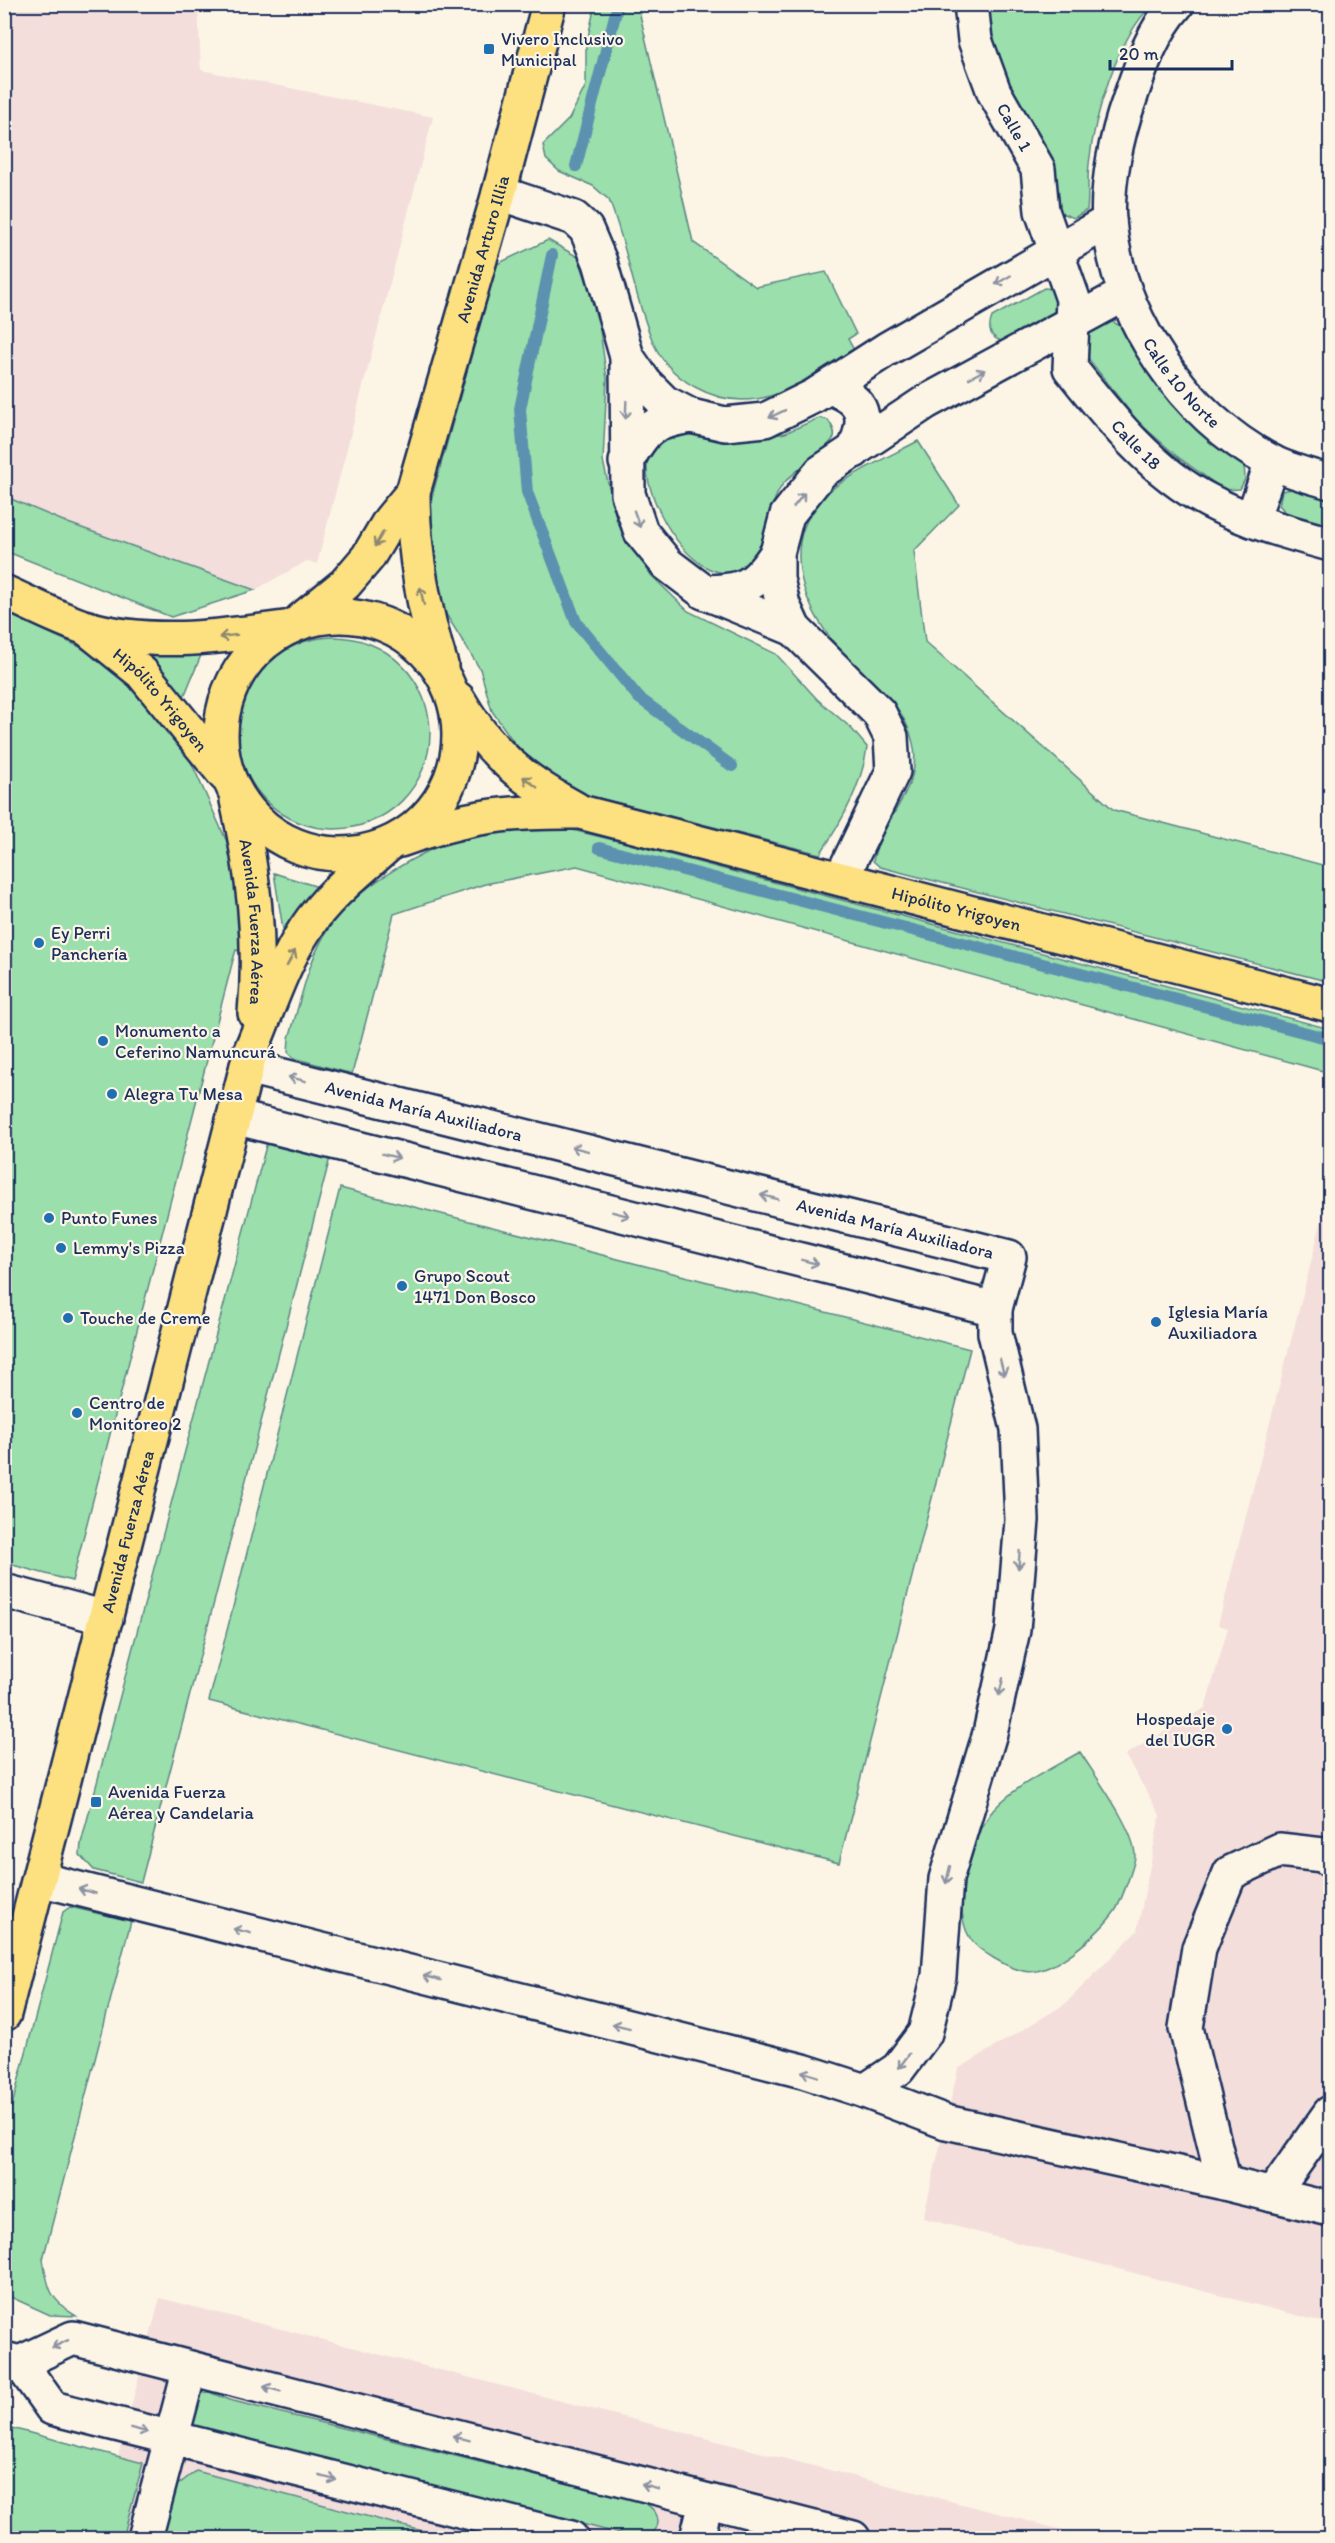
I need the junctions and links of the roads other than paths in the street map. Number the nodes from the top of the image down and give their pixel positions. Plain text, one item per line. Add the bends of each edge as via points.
1 (549, 4) edge
2 (971, 4) edge
3 (1178, 4) edge
4 (499, 193) junction
5 (1109, 221) junction
6 (1054, 251) junction
7 (1125, 294) junction
8 (1070, 323) junction
9 (627, 357) junction
10 (829, 387) junction
11 (691, 416) junction
12 (854, 451) junction
13 (626, 462) junction
14 (1272, 462) junction
15 (1330, 482) edge
16 (413, 492) junction
17 (1252, 520) junction
18 (1330, 544) edge
19 (777, 553) junction
20 (4, 592) edge
21 (704, 592) junction
22 (292, 625) junction
23 (85, 627) junction
24 (794, 628) junction
25 (446, 678) junction
26 (232, 787) junction
27 (580, 812) junction
28 (393, 843) junction
29 (842, 879) junction
30 (1330, 1005) edge
31 (249, 1059) junction
32 (234, 1117) junction
33 (995, 1309) junction
34 (4, 1591) edge
35 (106, 1618) junction
36 (1330, 1860) edge
37 (39, 1879) junction
38 (4, 2014) edge
39 (866, 2091) junction
40 (1330, 2113) edge
41 (1224, 2183) junction
42 (1272, 2195) junction
43 (1327, 2205) edge
44 (12, 2361) edge
45 (190, 2368) junction
46 (172, 2438) junction
47 (706, 2502) junction
48 (145, 2538) edge
49 (571, 2538) edge
50 (697, 2538) edge
51 (854, 2538) edge

1 - 4 main road, Avenida Arturo Illia
2 - 6 street, Calle 1 via 975,40 994,92 1038,169 1042,211
3 - 5 street, Calle 10 Norte via 1162,22 1142,62 1120,124
4 - 9 street via 574,218 586,229 615,308
4 - 16 main road, Avenida Arturo Illia
5 - 6 street
5 - 7 street, Calle 10 Norte
6 - 8 street, Calle 18 via 1073,299
6 -> 10 street
7 - 8 street
7 - 14 street, Calle 10 Norte via 1149,345 1181,387 1241,442
12 -> 8 street via 926,402
8 - 17 street, Calle 18 via 1070,368 1123,432 1169,474 1207,501
9 - 11 street via 664,402
9 -> 13 street
10 -> 11 street via 765,420 725,424
10 - 12 street via 848,394 861,410 862,430
11 - 13 street via 663,421 643,433
19 -> 12 street via 786,515 821,472
13 -> 21 street via 628,494 641,532 667,564
14 - 15 street, Calle 10 Norte
14 - 17 street
16 -> 22 main road, Avenida Arturo Illia via 390,520 369,557 345,584
25 -> 16 main road, Avenida Arturo Illia via 418,577
17 - 18 street, Calle 18
19 - 21 street via 760,578 734,591
19 - 24 street via 777,579
20 - 23 main road, Hipólito Yrigoyen
21 - 24 street
22 -> 23 main road, Hipólito Yrigoyen via 215,637 157,639
22 - 25 main road, Hipólito Yrigoyen via 339,615 380,621 416,642
22 - 26 main road, Avenida Fuerza Aérea via 251,655 228,693 220,736
23 - 26 main road, Hipólito Yrigoyen via 142,673
24 - 29 street via 879,713 891,737 893,771
27 -> 25 main road, Hipólito Yrigoyen via 502,761 472,725
25 - 28 main road, Avenida Fuerza Aérea via 460,728 454,771 434,811
26 - 28 main road, Hipólito Yrigoyen via 264,828 302,849 344,856
26 - 31 main road, Avenida Fuerza Aérea via 250,858 258,922 260,968
27 - 28 main road, Hipólito Yrigoyen via 488,814 444,824
27 - 29 main road, Hipólito Yrigoyen
31 -> 28 main road, Avenida Fuerza Aérea via 305,928 334,893
29 - 30 main road, Hipólito Yrigoyen
31 - 32 main road, Avenida Fuerza Aérea
33 -> 31 street, Avenida María Auxiliadora via 1009,1257
32 -> 33 street
32 - 35 main road, Avenida Fuerza Aérea
33 -> 39 street via 1000,1362 1018,1429 1022,1520 1013,1630 990,1733 946,1880 939,1976 925,2033 898,2069
34 - 35 street
35 - 37 main road, Avenida Fuerza Aérea
36 - 41 street via 1323,1855 1279,1850 1230,1873 1199,1948 1185,2028
37 - 38 main road, Avenida Fuerza Aérea
39 -> 37 street
39 - 41 street via 946,2122
40 - 42 street
41 - 42 street
42 - 43 street
45 -> 44 street via 73,2338
44 -> 46 street via 52,2408
45 - 46 street
47 -> 45 street
46 - 48 street
46 -> 49 street
47 - 50 street
47 - 51 street

